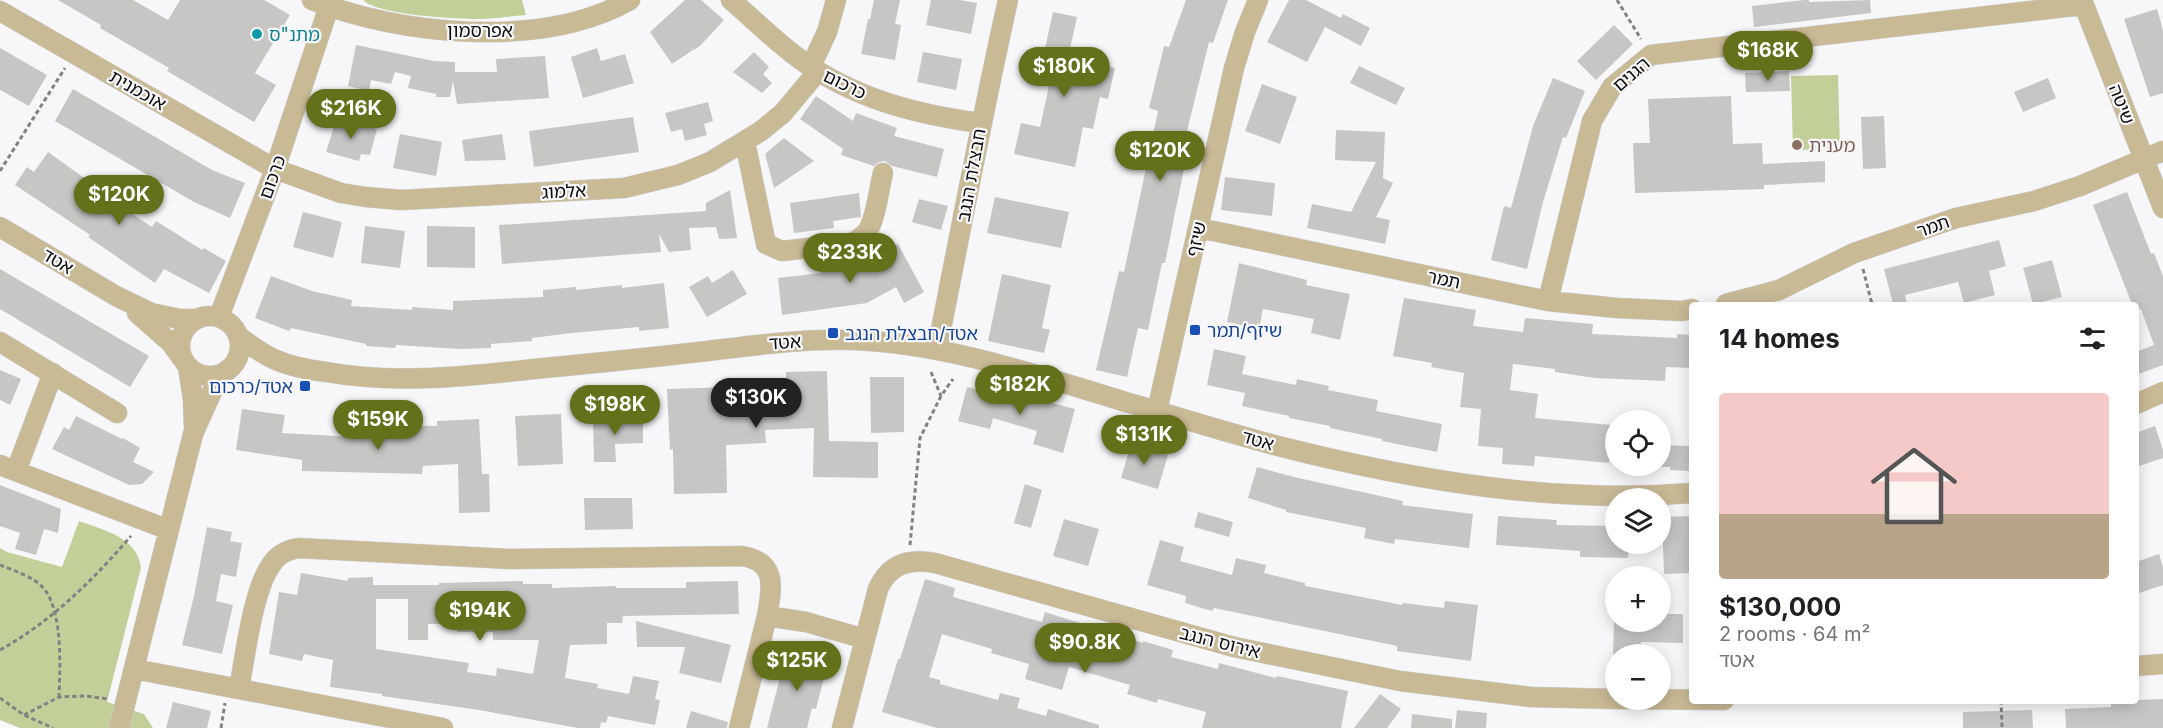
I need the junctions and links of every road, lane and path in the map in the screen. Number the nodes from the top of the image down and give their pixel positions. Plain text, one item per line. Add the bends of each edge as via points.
1 (630, 0) edge
2 (731, 0) edge
3 (836, 0) edge
4 (1008, 0) edge
5 (1258, 0) edge
6 (1617, 0) edge
7 (324, 2) edge
8 (2083, 2) edge
9 (0, 11) edge
10 (74, 54) junction
11 (1651, 55) junction
12 (815, 69) junction
13 (980, 123) junction
14 (745, 142) junction
15 (2163, 152) edge
16 (2143, 158) junction
17 (275, 169) junction
18 (0, 171) edge
19 (883, 173) dead end
20 (2163, 208) edge
21 (0, 227) edge
22 (1199, 228) junction
23 (1854, 253) junction
24 (116, 296) junction
25 (1548, 301) junction
26 (1734, 302) edge
27 (1872, 302) edge
28 (1689, 310) edge
29 (219, 317) junction
30 (196, 319) junction
31 (238, 336) junction
32 (0, 342) edge
33 (937, 350) junction
34 (186, 363) junction
35 (295, 366) junction
36 (229, 368) junction
37 (931, 372) dead end
38 (53, 373) junction
39 (953, 379) dead end
40 (2163, 392) edge
41 (941, 396) junction
42 (2139, 403) edge
43 (1157, 411) junction
44 (117, 413) dead end
45 (194, 434) junction
46 (8, 468) edge
47 (1689, 493) edge
48 (144, 520) junction
49 (169, 530) junction
50 (908, 561) junction
51 (0, 565) edge
52 (54, 614) junction
53 (767, 616) junction
54 (865, 639) junction
55 (0, 650) edge
56 (2163, 664) edge
57 (2139, 666) edge
58 (134, 669) junction
59 (234, 688) junction
60 (58, 697) junction
61 (0, 698) edge
62 (1605, 699) edge
63 (1671, 700) edge
64 (1689, 700) edge
65 (126, 702) junction
66 (2001, 704) edge
67 (24, 715) junction
68 (53, 728) edge
69 (119, 728) edge
70 (221, 728) edge
71 (443, 728) edge
72 (739, 728) edge
73 (842, 728) edge
74 (2002, 728) edge

1 - 7 street, אפרסמון via 608,12 553,26 483,32 406,26
2 - 12 street, כרכום
3 - 12 street, אלמוג
4 - 13 street, חבצלת הנגב
5 - 22 street, שיזף via 1234,68
6 - 11 path
7 - 17 street, כרכום
8 - 11 street, הגנים
8 - 16 street, שיטה
9 - 10 street, אוכמנית
10 - 17 street, אוכמנית
10 - 18 path
11 - 25 street, הגנים via 1612,87 1592,121
12 - 13 street, כרכום via 907,110
12 - 14 street, אלמוג via 783,113
13 - 33 street, חבצלת הנגב
14 - 17 street, אלמוג via 678,175 624,188 446,199 366,197
14 - 19 street via 766,244 782,251 853,243 862,237 872,221
15 - 16 street, תמר
16 - 20 street, שיטה
16 - 23 street, תמר via 2080,186 2034,201 1956,218
17 - 29 street, כרכום
21 - 24 street, אטד
22 - 25 street, תמר
22 - 43 street, שיזף
23 - 26 street, תמר via 1779,290
23 - 27 path via 1863,268
24 - 30 street, אטד via 151,313
24 - 34 street, אטד via 160,332
25 - 28 street, תמר
29 - 30 street
29 - 31 street
30 - 34 street via 181,336 180,351
31 - 35 street, אטד via 256,350
31 - 36 street via 239,351
32 - 38 street
33 - 35 street, אטד via 883,341 811,340 494,374 412,379 342,375
33 - 43 street, אטד
34 - 36 street via 205,375
34 - 45 street
35 - 36 street, אטד
36 - 45 street via 216,383
37 - 41 path
38 - 44 street
38 - 46 street
39 - 41 path
40 - 42 street
41 - 50 path via 920,438
43 - 47 street, אטד via 1283,447 1447,481 1571,494
45 - 49 street
46 - 48 street
48 - 49 street
48 - 52 path via 93,579
49 - 58 street
50 - 54 street via 895,567 881,583
50 - 62 street, אירוס הנגב via 935,563 1234,647 1400,681 1531,697
51 - 52 path via 28,576 44,589
52 - 55 path
52 - 60 path via 61,657
53 - 54 street via 806,622
53 - 59 street via 771,591 768,569 759,560 742,556 511,559 298,548 280,555 266,572
53 - 72 street
54 - 73 street
56 - 57 street
58 - 59 street
58 - 65 street
59 - 70 path
59 - 71 street
60 - 65 path via 86,696
60 - 67 path
61 - 67 path
63 - 64 street, אירוס הנגב
65 - 69 street
66 - 74 path
67 - 68 path

